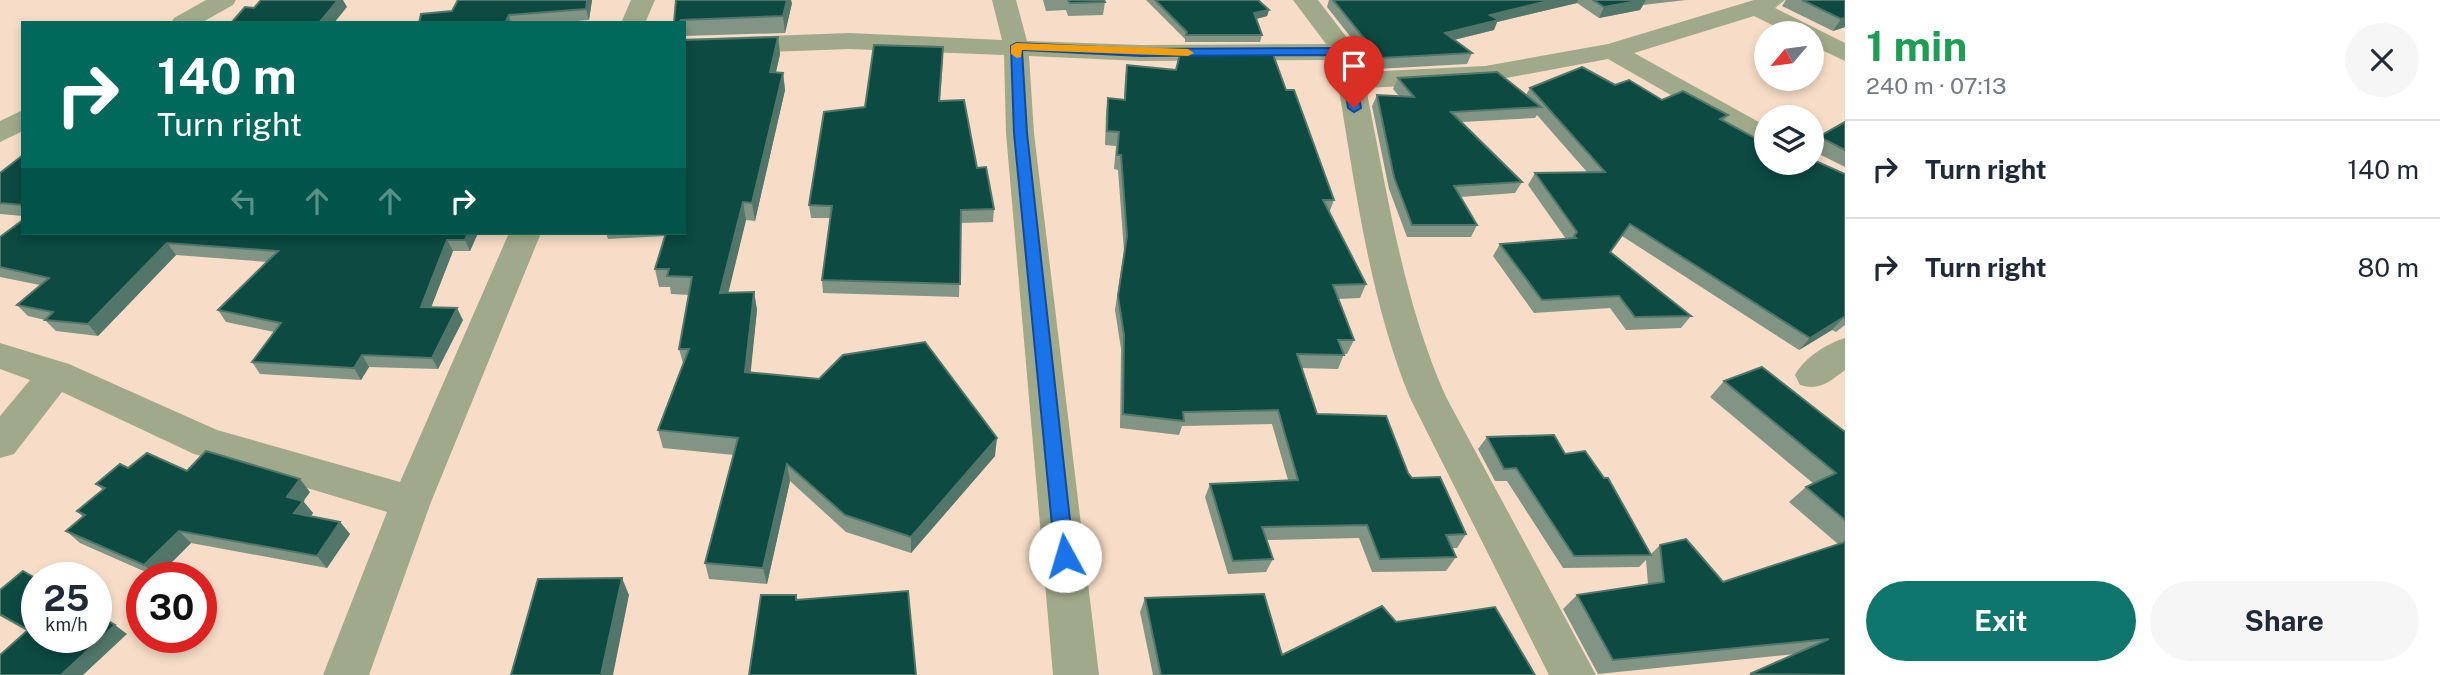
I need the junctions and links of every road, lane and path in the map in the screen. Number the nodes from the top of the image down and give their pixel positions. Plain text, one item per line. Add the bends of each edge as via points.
1 (223, 0) edge
2 (643, 0) edge
3 (1004, 0) edge
4 (1305, 0) edge
5 (1765, 4) edge
6 (186, 21) edge
7 (634, 21) edge
8 (1790, 21) edge
9 (1824, 42) edge
10 (1016, 46) junction
11 (686, 47) edge
12 (1612, 51) junction
13 (1845, 52) edge
14 (1347, 66) junction
15 (21, 119) edge
16 (1754, 131) edge
17 (0, 133) edge
18 (524, 235) edge
19 (1845, 351) edge
20 (0, 356) edge
21 (56, 374) junction
22 (1813, 375) dead end
23 (0, 443) edge
24 (411, 502) junction
25 (346, 675) edge
26 (1076, 675) edge
27 (1573, 675) edge

1 - 6 street
2 - 7 street
3 - 10 street
4 - 14 street
5 - 8 street
5 - 12 street
9 - 13 street
10 - 11 street via 849,41
10 - 14 street
10 - 26 street via 1020,133
12 - 14 street via 1485,74
12 - 16 street
14 - 27 street via 1410,356
15 - 17 street
18 - 24 street
19 - 22 street
20 - 21 street
21 - 23 street
21 - 24 street via 208,443
24 - 25 street

